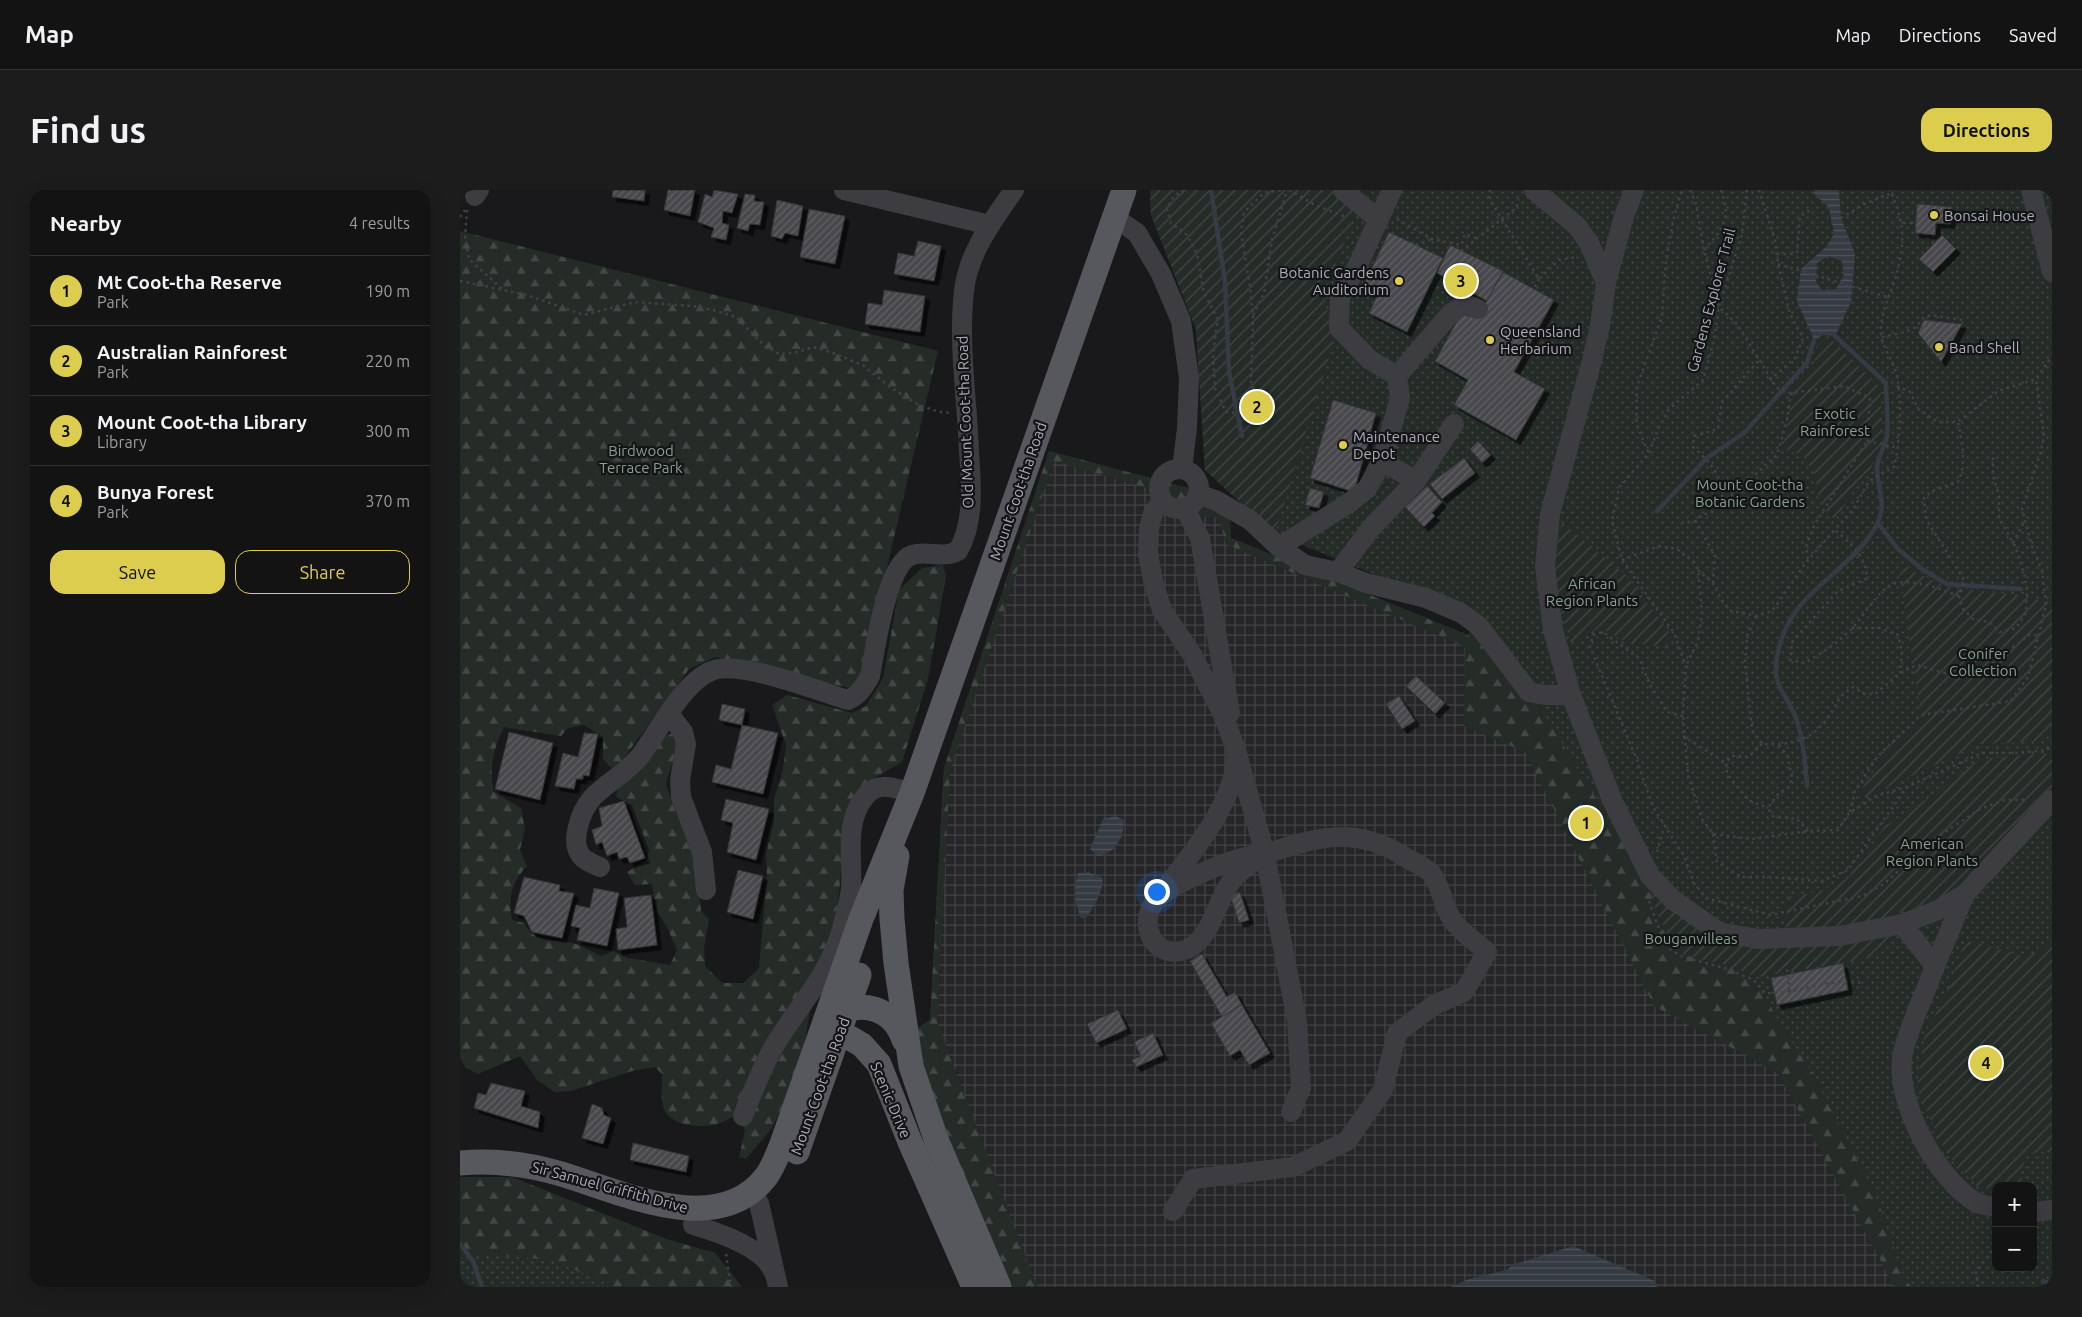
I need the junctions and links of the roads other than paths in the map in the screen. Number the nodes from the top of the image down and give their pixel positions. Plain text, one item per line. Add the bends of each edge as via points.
1 (844, 190) edge
2 (1014, 190) edge
3 (1124, 190) edge
4 (1343, 190) edge
5 (1392, 190) edge
6 (1619, 190) edge
7 (1634, 190) edge
8 (2031, 190) edge
9 (1527, 193) edge
10 (1624, 216) junction
11 (1114, 217) junction
12 (990, 225) junction
13 (1376, 226) junction
14 (1577, 226) junction
15 (2052, 272) edge
16 (1606, 282) junction
17 (1478, 309) dead end
18 (1397, 376) junction
19 (1454, 424) dead end
20 (1382, 461) junction
21 (1182, 469) junction
22 (1416, 481) junction
23 (1162, 501) junction
24 (1192, 501) junction
25 (1279, 548) junction
26 (1338, 572) junction
27 (1571, 695) junction
28 (669, 714) junction
29 (1236, 750) junction
30 (912, 793) junction
31 (2042, 800) edge
32 (899, 845) junction
33 (1264, 854) junction
34 (600, 867) dead end
35 (706, 890) dead end
36 (1965, 894) junction
37 (1161, 895) junction
38 (1902, 924) junction
39 (1935, 966) junction
40 (848, 1009) junction
41 (832, 1028) junction
42 (911, 1066) junction
43 (1291, 1112) dead end
44 (743, 1116) dead end
45 (460, 1163) edge
46 (598, 1187) junction
47 (760, 1193) junction
48 (1992, 1206) edge
49 (2052, 1210) edge
50 (1172, 1211) dead end
51 (2037, 1212) edge
52 (693, 1225) junction
53 (775, 1279) edge
54 (974, 1287) edge
55 (999, 1287) edge

1 - 12 street
2 - 12 street, Old Mount Coot-tha Road
3 - 11 main road, Mount Coot-tha Road
4 - 13 street
5 - 13 street
6 - 10 street via 1625,203
7 - 10 street
8 - 15 street
9 - 14 street
10 - 14 street via 1608,233 1597,235
10 - 16 street
11 - 21 street via 1137,232 1161,274 1181,322 1189,378
11 - 30 main road, Mount Coot-tha Road
12 - 28 street, Old Mount Coot-tha Road via 975,253 964,290 962,328 970,497 967,530 958,551 912,555 903,562 890,586 870,676 856,696 848,700 785,680 734,669 718,669 703,675
13 - 18 street via 1340,296 1339,328 1370,360
14 - 16 street via 1589,243
16 - 27 street via 1591,364 1550,514 1545,567 1553,630
17 - 18 street via 1463,305 1451,313
18 - 20 street via 1400,398
19 - 22 street
20 - 22 street
20 - 25 street via 1368,489 1350,504
21 - 23 street via 1169,471 1160,481
21 - 24 street via 1194,476 1199,488
22 - 26 street via 1370,528
23 - 24 street via 1172,509
23 - 29 street via 1153,513 1149,528 1148,554 1154,585 1162,610 1210,686
24 - 25 street via 1217,501 1250,520
24 - 29 street
25 - 26 street via 1305,565
26 - 27 street via 1366,583 1426,598 1461,613 1480,626 1529,692
27 - 38 street via 1613,802 1650,876 1673,900 1718,932 1758,939 1812,938
28 - 34 street, Old Mount Coot-tha Road via 640,756 592,798 585,810 577,836 578,850 583,858
28 - 35 street via 683,732 686,744 680,780 681,797 702,852
29 - 33 street
29 - 37 street via 1234,778 1225,800
30 - 32 main road, Mount Coot-tha Road
30 - 41 main road, Mount Coot-tha Road via 868,900
30 - 44 street via 876,787 863,798 857,809 850,835 851,888 840,934 820,980 766,1062
31 - 36 street
32 - 40 main road, Mount Coot-tha Road
32 - 42 main road, Scenic Drive via 892,882 892,907 896,963
33 - 37 street via 1224,864
33 - 37 street via 1231,880 1210,925 1189,949 1162,950 1148,932 1151,905
33 - 43 street via 1297,1021 1301,1088
33 - 50 street via 1314,838 1352,836 1388,846 1431,873 1453,921 1487,952 1464,992 1434,1004 1397,1033 1383,1090 1347,1141 1293,1167 1193,1179
36 - 38 street via 1938,910
36 - 39 street
38 - 39 street
39 - 48 street via 1903,1053 1903,1085 1920,1133 1948,1178 1978,1203
40 - 41 main road
40 - 42 main road, Scenic Drive via 871,1008 894,1020
41 - 47 main road, Sir Samuel Griffith Drive
41 - 54 main road, Scenic Drive via 867,1049 879,1064
42 - 55 main road, Scenic Drive via 937,1142
45 - 46 main road, Sir Samuel Griffith Drive via 515,1163
46 - 47 main road, Sir Samuel Griffith Drive via 694,1210
46 - 52 main road via 655,1217
47 - 52 main road via 728,1220
47 - 53 street, Sir Samuel Griffith Drive
49 - 51 street
52 - 53 street, Sir Samuel Griffith Drive via 752,1250 767,1261

